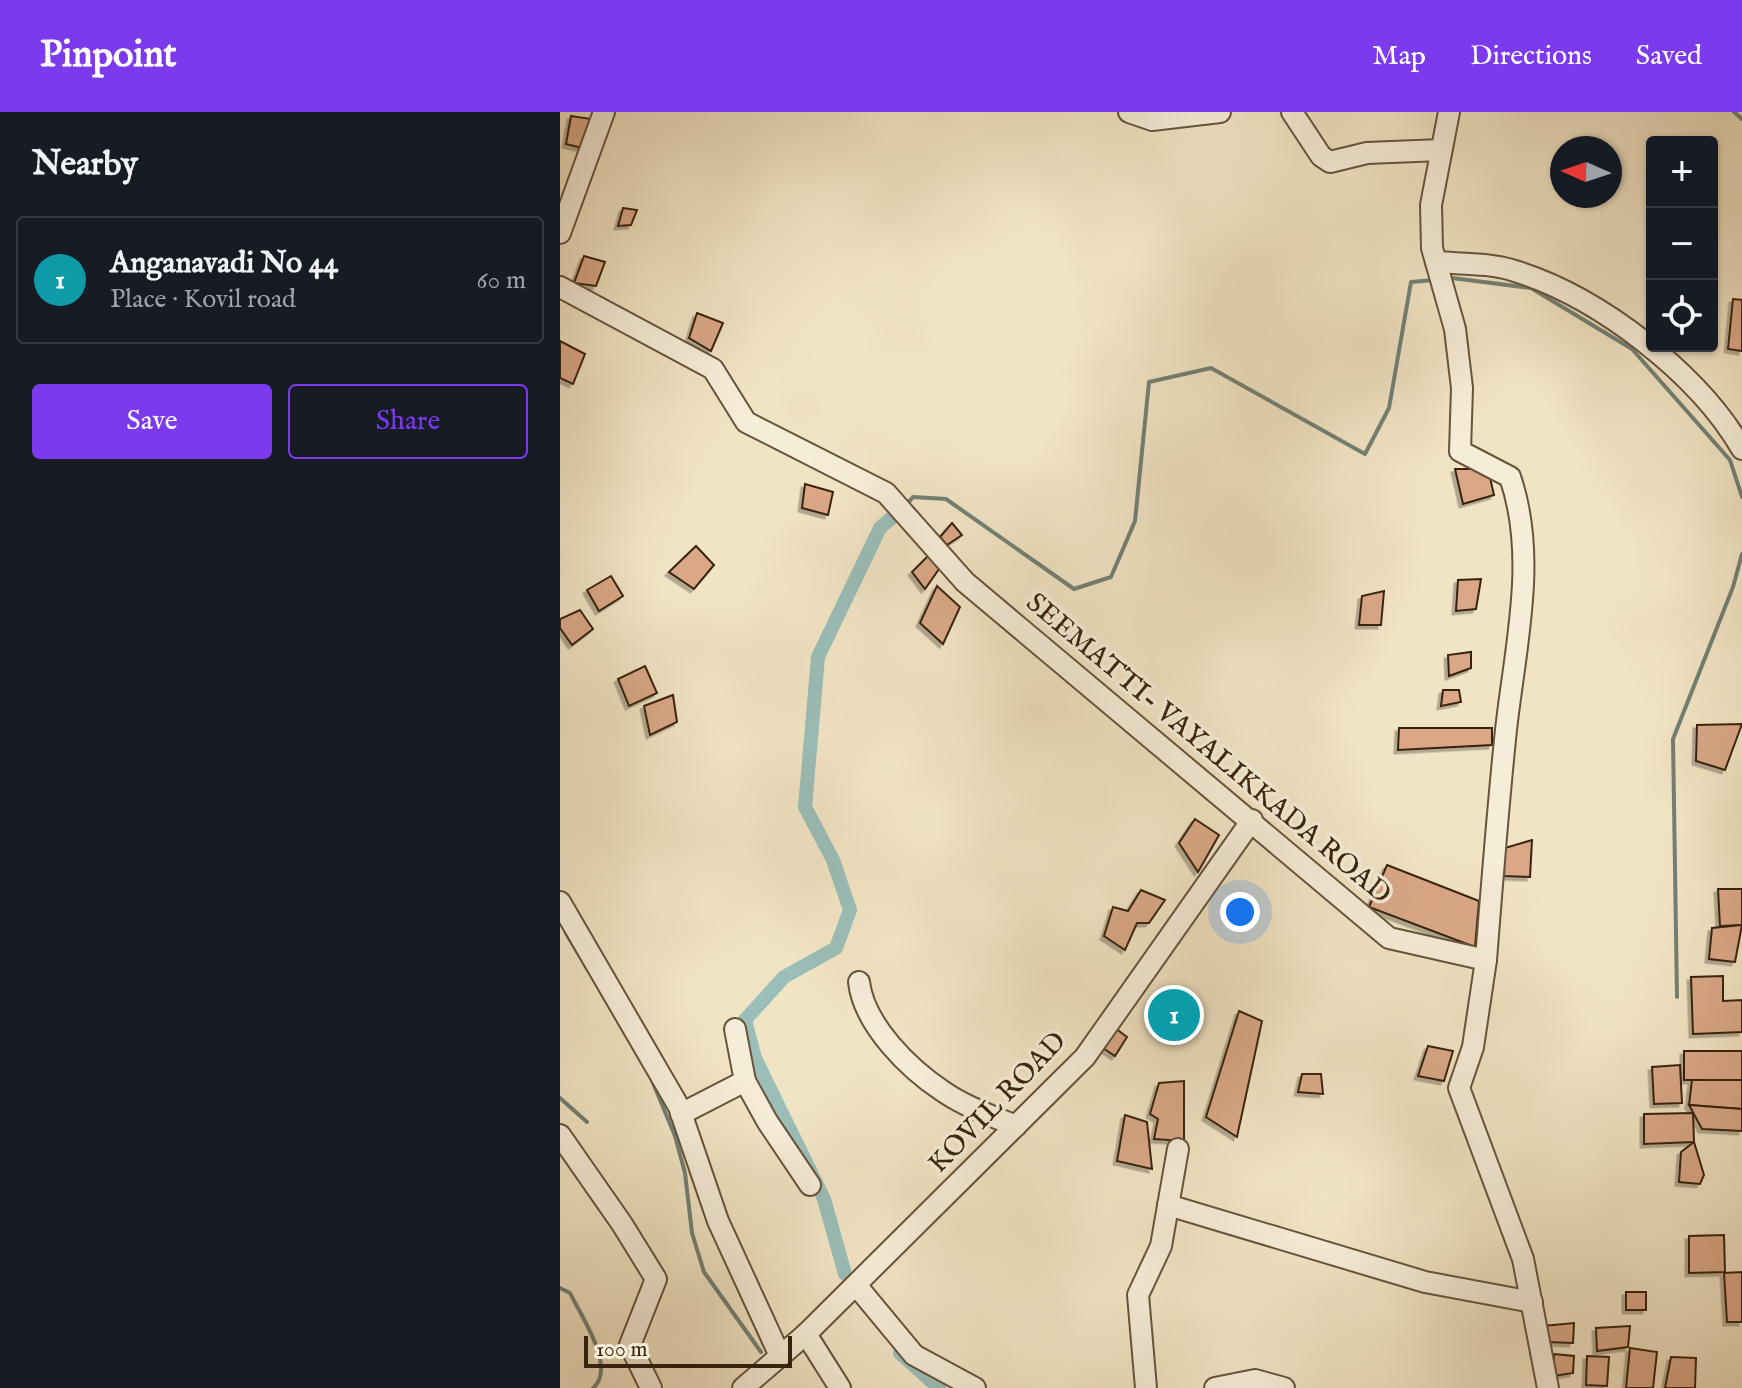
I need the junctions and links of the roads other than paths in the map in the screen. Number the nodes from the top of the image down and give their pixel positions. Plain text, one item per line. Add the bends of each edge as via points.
1 (604, 112) edge
2 (1129, 112) edge
3 (1220, 112) edge
4 (1292, 112) edge
5 (1449, 112) edge
6 (1441, 150) junction
7 (560, 233) edge
8 (1436, 262) junction
9 (560, 287) edge
10 (1742, 449) edge
11 (1252, 820) junction
12 (560, 902) edge
13 (1486, 960) junction
14 (859, 982) dead end
15 (735, 1029) dead end
16 (745, 1081) junction
17 (681, 1114) junction
18 (1016, 1126) junction
19 (560, 1135) edge
20 (1178, 1149) dead end
21 (810, 1185) dead end
22 (1168, 1205) junction
23 (856, 1285) junction
24 (1532, 1302) junction
25 (806, 1334) junction
26 (780, 1356) junction
27 (651, 1388) edge
28 (743, 1388) edge
29 (840, 1388) edge
30 (975, 1388) edge
31 (1146, 1388) edge
32 (1215, 1388) edge
33 (1284, 1388) edge
34 (1548, 1388) edge

1 - 7 street
2 - 3 street via 1152,120
4 - 6 street via 1330,162 1367,153
5 - 6 street
6 - 8 street via 1431,205
8 - 10 street via 1512,270 1556,286 1628,331 1683,374
8 - 13 street via 1455,329 1462,388 1460,451 1510,477 1520,506 1522,600
9 - 11 street, SEEMATTI- VAYALIKKADA ROAD via 713,369 746,422 886,493 965,582
11 - 13 street, SEEMATTI- VAYALIKKADA ROAD via 1389,938
11 - 18 street, KOVIL ROAD via 1085,1057
12 - 17 street
13 - 24 street via 1473,1047 1459,1088 1523,1259
14 - 18 street via 866,1010 914,1067 944,1092
15 - 16 street
16 - 17 street
16 - 21 street
17 - 26 street via 718,1221
18 - 23 street, KOVIL ROAD
19 - 27 street via 656,1279 630,1345
20 - 22 street
22 - 24 street via 1425,1282
22 - 31 street via 1158,1257 1138,1295
23 - 25 street, KOVIL ROAD
23 - 30 street via 914,1355
24 - 34 street
25 - 26 street, KOVIL ROAD
25 - 29 street
26 - 28 street, KOVIL ROAD
32 - 33 street via 1255,1380

